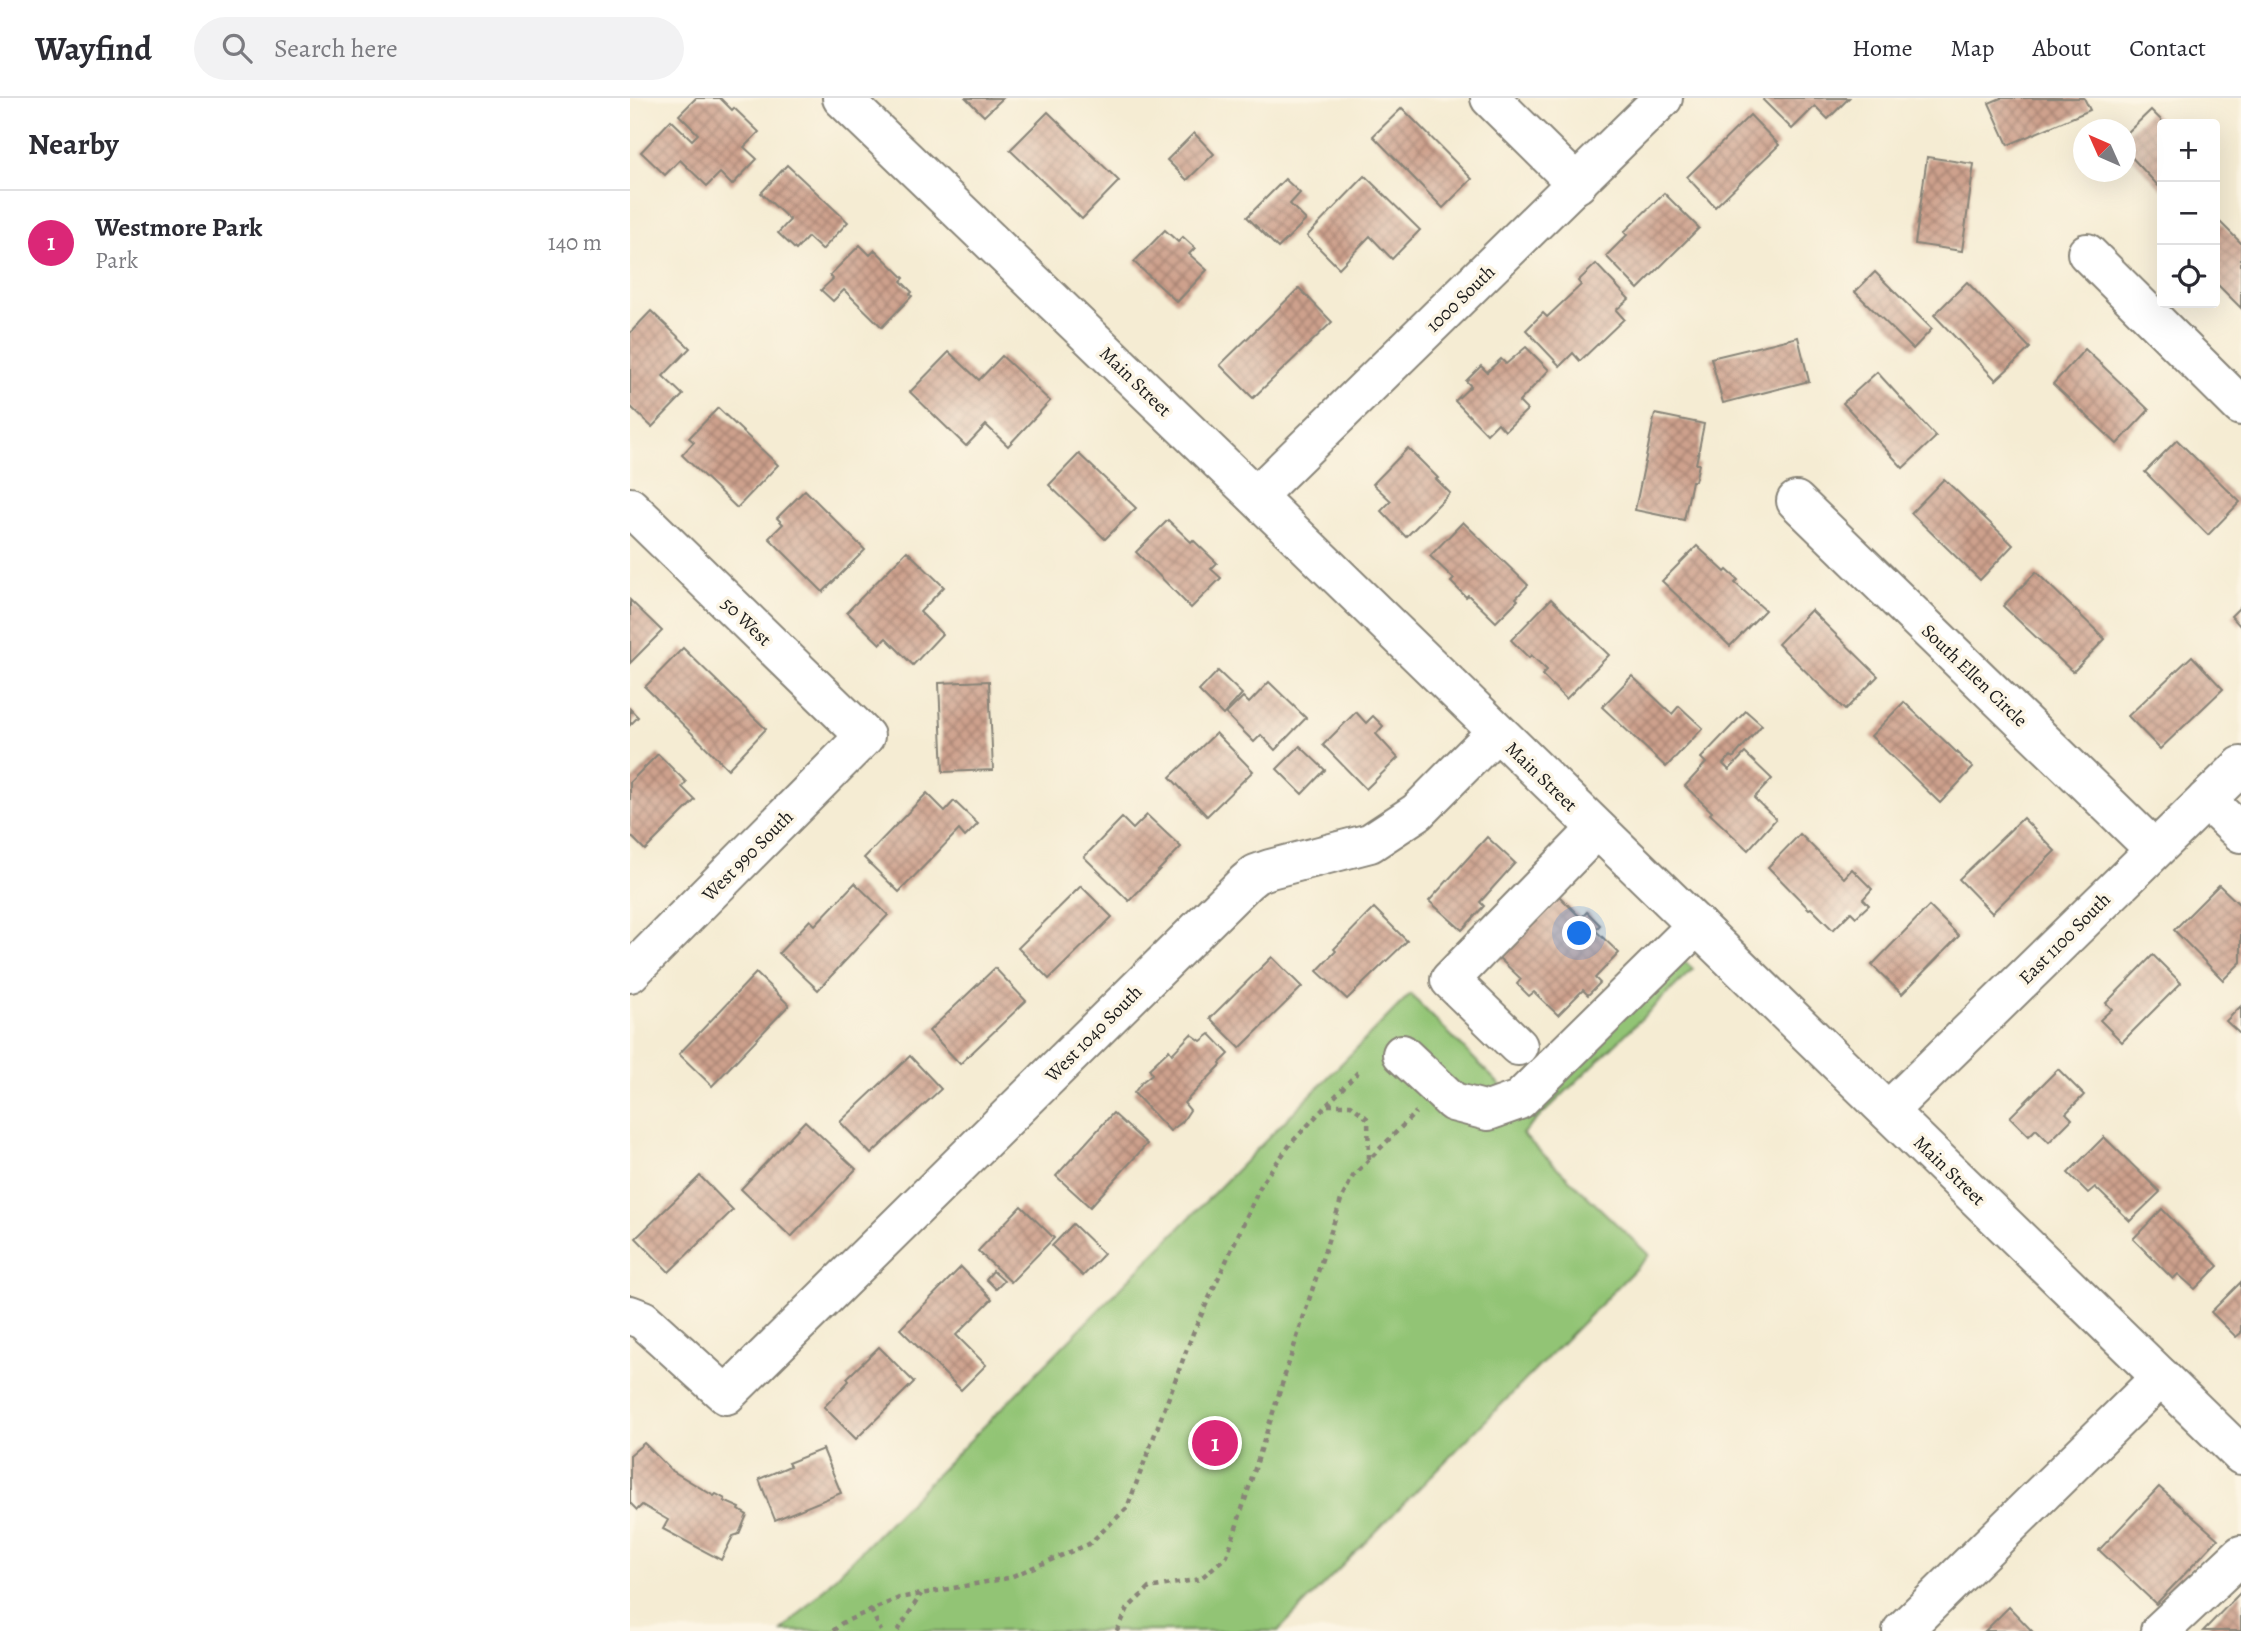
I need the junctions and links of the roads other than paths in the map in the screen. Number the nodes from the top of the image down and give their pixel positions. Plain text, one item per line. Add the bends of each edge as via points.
1 (842, 98) edge
2 (1490, 98) edge
3 (1663, 98) edge
4 (1577, 184) junction
5 (2087, 253) dead end
6 (2241, 406) edge
7 (1256, 496) junction
8 (1796, 501) dead end
9 (630, 507) edge
10 (1496, 732) junction
11 (865, 736) joint
12 (2241, 765) edge
13 (2206, 800) junction
14 (1597, 829) junction
15 (2241, 833) edge
16 (2154, 849) junction
17 (1697, 925) junction
18 (630, 973) edge
19 (1518, 1046) dead end
20 (1402, 1054) dead end
21 (1888, 1111) junction
22 (630, 1315) edge
23 (2161, 1377) junction
24 (2241, 1455) edge
25 (2241, 1555) edge
26 (1902, 1631) edge
27 (2160, 1631) edge

1 - 7 street, Main Street
2 - 4 street
3 - 4 street, 1000 South
4 - 7 street, 1000 South
5 - 6 street
7 - 10 street, Main Street
8 - 16 street, South Ellen Circle
9 - 11 street, 50 West
10 - 14 street, Main Street
10 - 22 street, West 1040 South via 1417,812 1370,844 1270,869 1246,882 726,1395 643,1320
11 - 18 street, West 990 South
12 - 13 street, East 1100 South
13 - 15 street
13 - 16 street, East 1100 South
14 - 17 street, Main Street
14 - 19 street via 1450,980
16 - 21 street, East 1100 South
17 - 20 street via 1519,1100 1488,1111 1453,1102
17 - 21 street, Main Street
21 - 23 street, Main Street
23 - 24 street, Main Street
23 - 26 street
25 - 27 street

